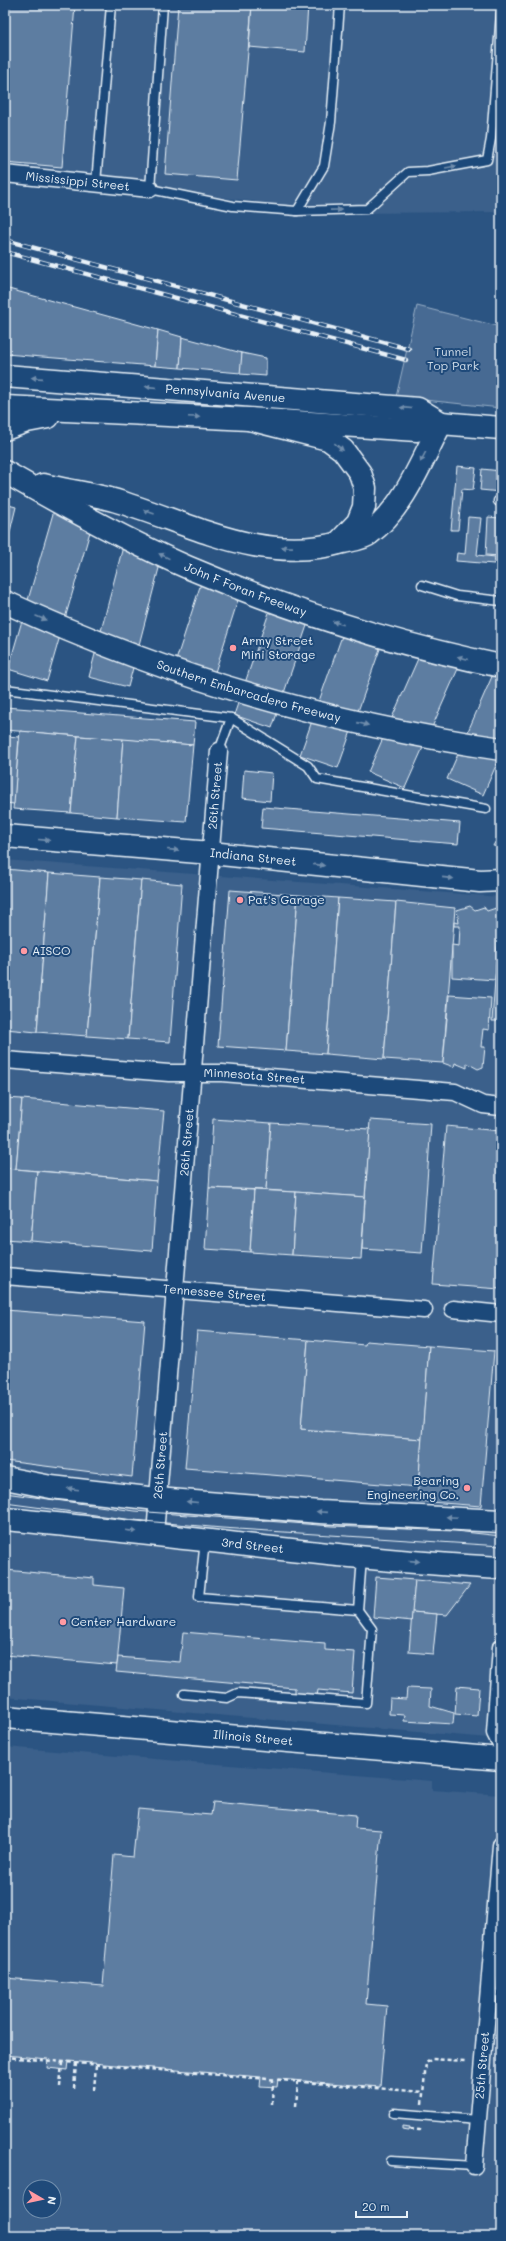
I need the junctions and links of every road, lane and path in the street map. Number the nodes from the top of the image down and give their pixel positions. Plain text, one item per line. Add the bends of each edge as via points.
1 (111, 5) edge
2 (163, 5) edge
3 (340, 5) edge
4 (501, 13) edge
5 (5, 174) edge
6 (96, 183) junction
7 (150, 189) junction
8 (297, 211) junction
9 (5, 376) edge
10 (5, 407) edge
11 (85, 410) junction
12 (249, 419) junction
13 (442, 423) junction
14 (5, 428) edge
15 (501, 428) edge
16 (13, 476) edge
17 (332, 545) junction
18 (422, 585) dead end
19 (501, 601) edge
20 (5, 602) edge
21 (501, 666) edge
22 (5, 689) edge
23 (231, 718) junction
24 (501, 750) edge
25 (219, 751) joint
26 (486, 809) dead end
27 (5, 836) edge
28 (210, 853) junction
29 (501, 880) edge
30 (5, 1060) edge
31 (192, 1073) junction
32 (501, 1107) edge
33 (5, 1276) edge
34 (175, 1290) junction
35 (453, 1309) dead end
36 (424, 1310) dead end
37 (501, 1314) edge
38 (5, 1478) edge
39 (157, 1499) junction
40 (5, 1519) edge
41 (501, 1521) edge
42 (155, 1534) junction
43 (205, 1539) junction
44 (362, 1557) junction
45 (501, 1568) edge
46 (358, 1610) junction
47 (501, 1647) edge
48 (184, 1694) dead end
49 (5, 1717) edge
50 (501, 1745) edge
51 (501, 1759) edge
52 (501, 1846) edge
53 (495, 1977) edge
54 (5, 2057) edge
55 (62, 2062) junction
56 (76, 2063) junction
57 (482, 2063) junction
58 (96, 2065) junction
59 (273, 2080) junction
60 (298, 2082) junction
61 (60, 2087) dead end
62 (74, 2088) dead end
63 (94, 2090) dead end
64 (423, 2092) junction
65 (272, 2104) dead end
66 (296, 2106) dead end
67 (394, 2113) dead end
68 (421, 2116) junction
69 (477, 2120) junction
70 (410, 2129) dead end
71 (391, 2161) dead end
72 (474, 2166) joint

1 - 6 lane
2 - 7 lane
3 - 8 lane via 331,122 324,166
8 -> 4 lane via 367,209 408,172 428,171 487,160
5 - 6 street, Mississippi Street
6 - 7 street, Mississippi Street
7 - 8 lane via 234,206
13 -> 9 main road, Pennsylvania Avenue via 418,409
10 - 11 main road, Pennsylvania Avenue
11 -> 12 main road, Pennsylvania Avenue
11 - 14 main road
12 - 13 main road, Pennsylvania Avenue via 417,430
12 -> 17 main road via 328,439 343,450 360,473 365,488 364,507 358,522
13 - 15 main road, Pennsylvania Avenue
13 -> 17 main road via 390,513 368,535
17 -> 16 main road via 286,548 246,544 206,534 119,501
21 -> 16 main road, John F Foran Freeway via 392,639 257,595 173,560
18 - 19 lane via 457,596
20 -> 24 main road, Southern Embarcadero Freeway via 96,641 224,687 299,709 371,726
22 - 23 lane
23 - 25 lane
23 - 26 lane via 308,766 317,779
25 - 28 street, 26th Street
27 -> 28 main road, Indiana Street
28 -> 29 main road, Indiana Street via 480,881
28 - 31 street, 26th Street
30 - 31 street, Minnesota Street
31 - 32 street, Minnesota Street via 222,1073 455,1092 483,1105
31 - 34 street, 26th Street
33 - 34 street, Tennessee Street
34 - 36 street, Tennessee Street
34 - 39 street, 26th Street
35 - 37 street
39 -> 38 main road via 51,1487
41 -> 39 main road via 334,1513
39 - 42 street, 26th Street
40 -> 42 main road, 3rd Street
42 - 43 main road, 3rd Street
43 - 44 main road, 3rd Street
43 - 46 lane via 200,1597
44 -> 45 main road, 3rd Street
44 - 46 lane
46 - 48 lane via 372,1629 366,1703 238,1693 227,1698
47 - 50 street via 495,1733
49 - 51 main road, Illinois Street
52 - 53 street, 25th Street
53 - 57 street, 25th Street
54 - 55 path
55 - 56 path
55 - 61 path
56 - 58 path
56 - 62 path
57 - 64 path via 432,2059 426,2063
57 - 69 street, 25th Street
58 - 59 path
58 - 63 path
59 - 60 path
59 - 65 path
60 - 64 path
60 - 66 path
64 - 68 path
67 - 68 lane
68 - 69 lane
68 - 70 path via 420,2130
69 - 72 street, 25th Street
71 - 72 lane

